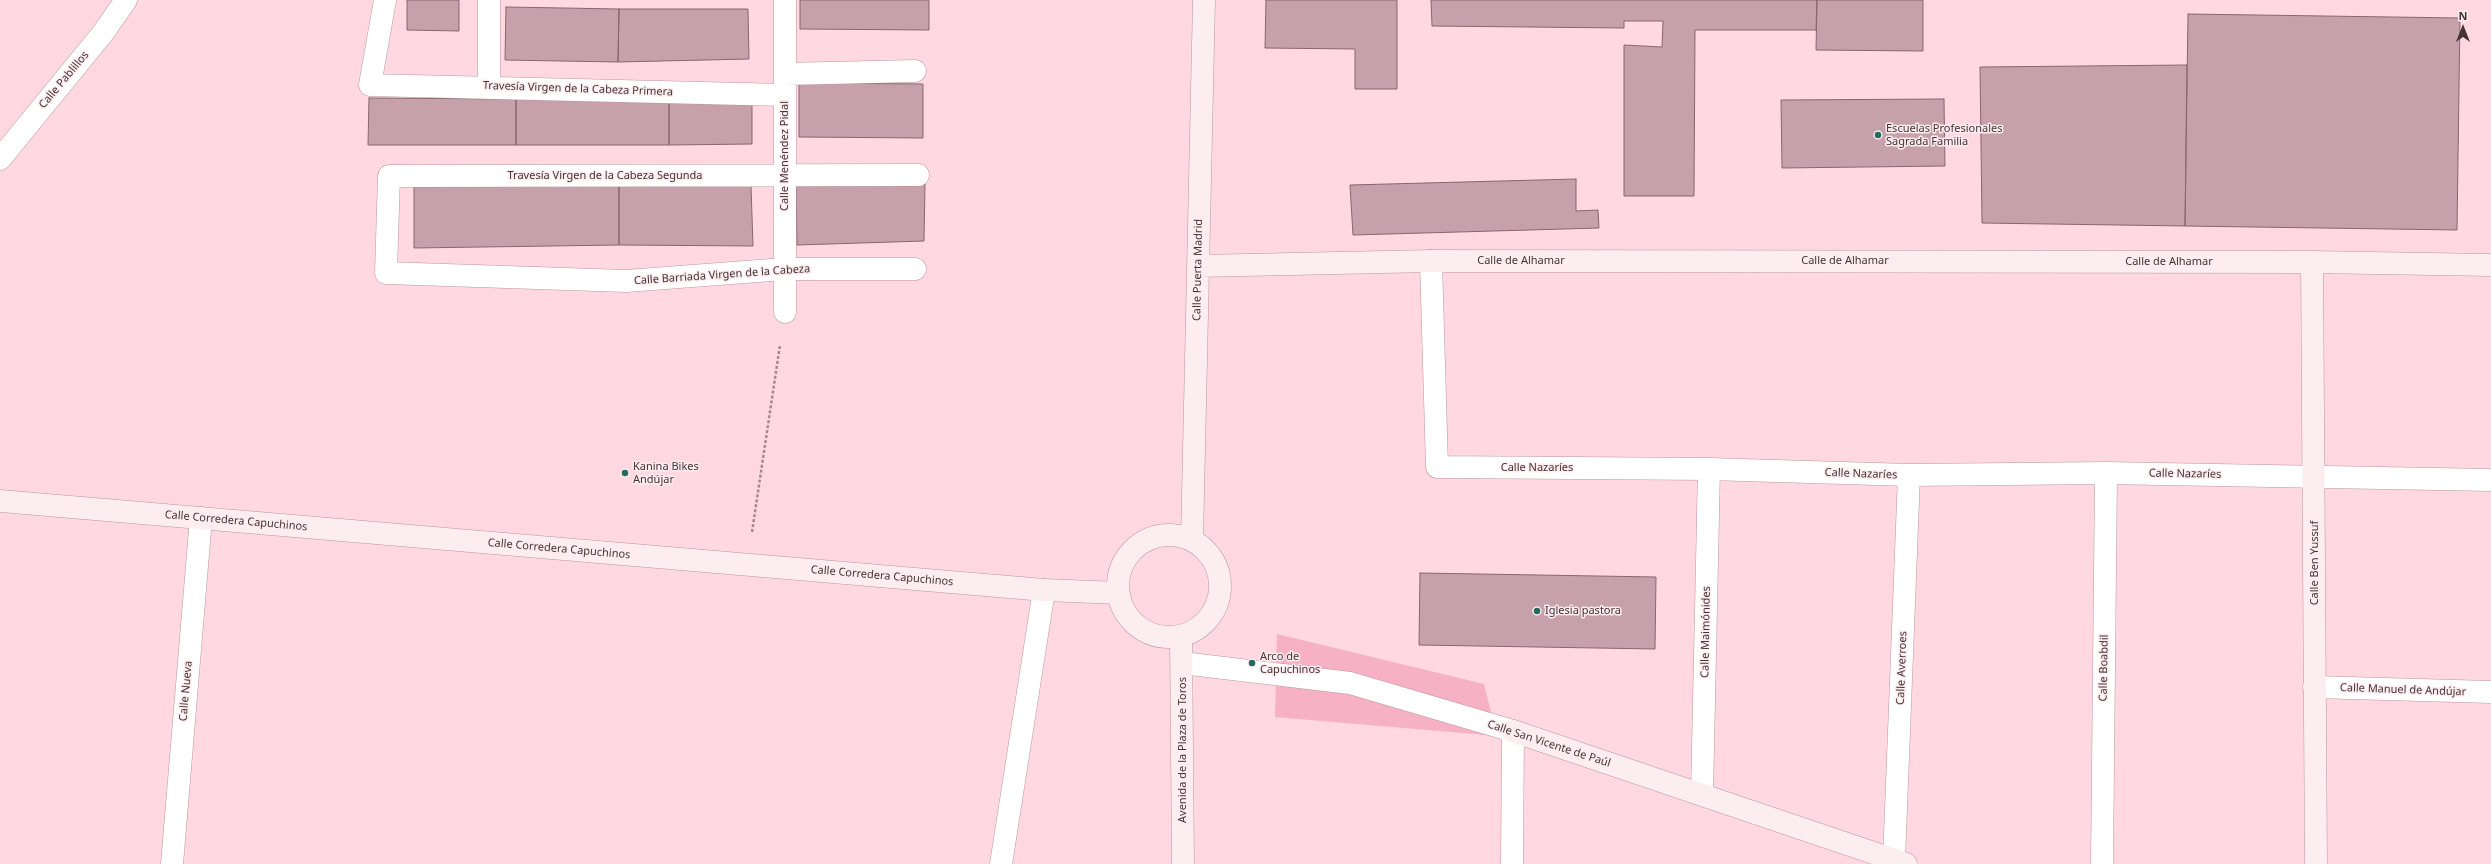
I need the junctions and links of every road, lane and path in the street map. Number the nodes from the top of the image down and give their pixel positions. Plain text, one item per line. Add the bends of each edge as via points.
1 (126, 0) edge
2 (384, 0) edge
3 (488, 0) edge
4 (786, 0) edge
5 (1204, 0) edge
6 (915, 71) dead end
7 (786, 85) junction
8 (488, 86) junction
9 (0, 158) edge
10 (918, 174) dead end
11 (785, 176) junction
12 (1431, 261) junction
13 (2312, 262) junction
14 (2491, 265) edge
15 (1198, 266) junction
16 (785, 268) junction
17 (915, 268) dead end
18 (626, 281) joint
19 (785, 312) joint
20 (1709, 469) junction
21 (2106, 473) junction
22 (1909, 475) junction
23 (2315, 476) junction
24 (2491, 480) edge
25 (0, 500) edge
26 (201, 518) junction
27 (1192, 540) junction
28 (748, 565) junction
29 (1044, 590) junction
30 (1119, 593) junction
31 (1181, 636) junction
32 (1182, 663) junction
33 (2314, 687) junction
34 (2491, 692) edge
35 (1513, 731) junction
36 (1702, 794) junction
37 (1900, 862) edge
38 (172, 864) edge
39 (1001, 864) edge
40 (1183, 864) edge
41 (1512, 864) edge
42 (2102, 864) edge
43 (2316, 864) edge

1 - 9 street, Calle Pablillos via 103,33
2 - 8 street, Travesía Virgen de la Cabeza Primera via 370,84
3 - 8 street
4 - 7 street, Calle Menéndez Pidal
5 - 15 street, Calle Puerta Madrid
6 - 7 street, Travesía Virgen de la Cabeza Primera
7 - 8 street, Travesía Virgen de la Cabeza Primera
7 - 11 street, Calle Menéndez Pidal
10 - 11 street, Travesía Virgen de la Cabeza Segunda
11 - 16 street, Calle Menéndez Pidal
11 - 18 street, Travesía Virgen de la Cabeza Segunda via 388,176 386,273
12 - 13 street, Calle de Alhamar
12 - 15 street, Calle de Alhamar
12 - 20 street, Calle Nazaríes via 1437,467
13 - 14 street, Calle de Alhamar
13 - 23 street, Calle Ben Yussuf
15 - 27 street, Calle Puerta Madrid
16 - 17 street, Calle Barriada Virgen de la Cabeza
16 - 18 street, Calle Barriada Virgen de la Cabeza
16 - 19 street, Calle Menéndez Pidal
19 - 28 path
20 - 22 street, Calle Nazaríes
20 - 36 street, Calle Maimónides
21 - 22 street, Calle Nazaríes
21 - 23 street, Calle Nazaríes
21 - 42 street, Calle Boabdil
22 - 37 street, Calle Averroes
23 - 24 street, Calle Nazaríes
23 - 33 street, Calle Ben Yussuf
25 - 26 street, Calle Corredera Capuchinos
26 - 28 street, Calle Corredera Capuchinos
26 - 38 street, Calle Nueva
27 - 30 street via 1165,535 1139,545 1122,566
27 - 31 street via 1203,546 1211,556 1217,567 1221,592 1212,616 1203,625
28 - 29 street, Calle Corredera Capuchinos
29 - 30 street, Calle Corredera Capuchinos
29 - 39 street
30 - 31 street via 1126,614 1140,628 1160,636
31 - 32 street, Avenida de la Plaza de Toros
32 - 35 street, Calle San Vicente de Paúl via 1350,683
32 - 40 street, Avenida de la Plaza de Toros
33 - 34 street, Calle Manuel de Andújar
33 - 43 street, Calle Ben Yussuf
35 - 36 street, Calle San Vicente de Paúl
35 - 41 street
36 - 37 street, Calle San Vicente de Paúl

